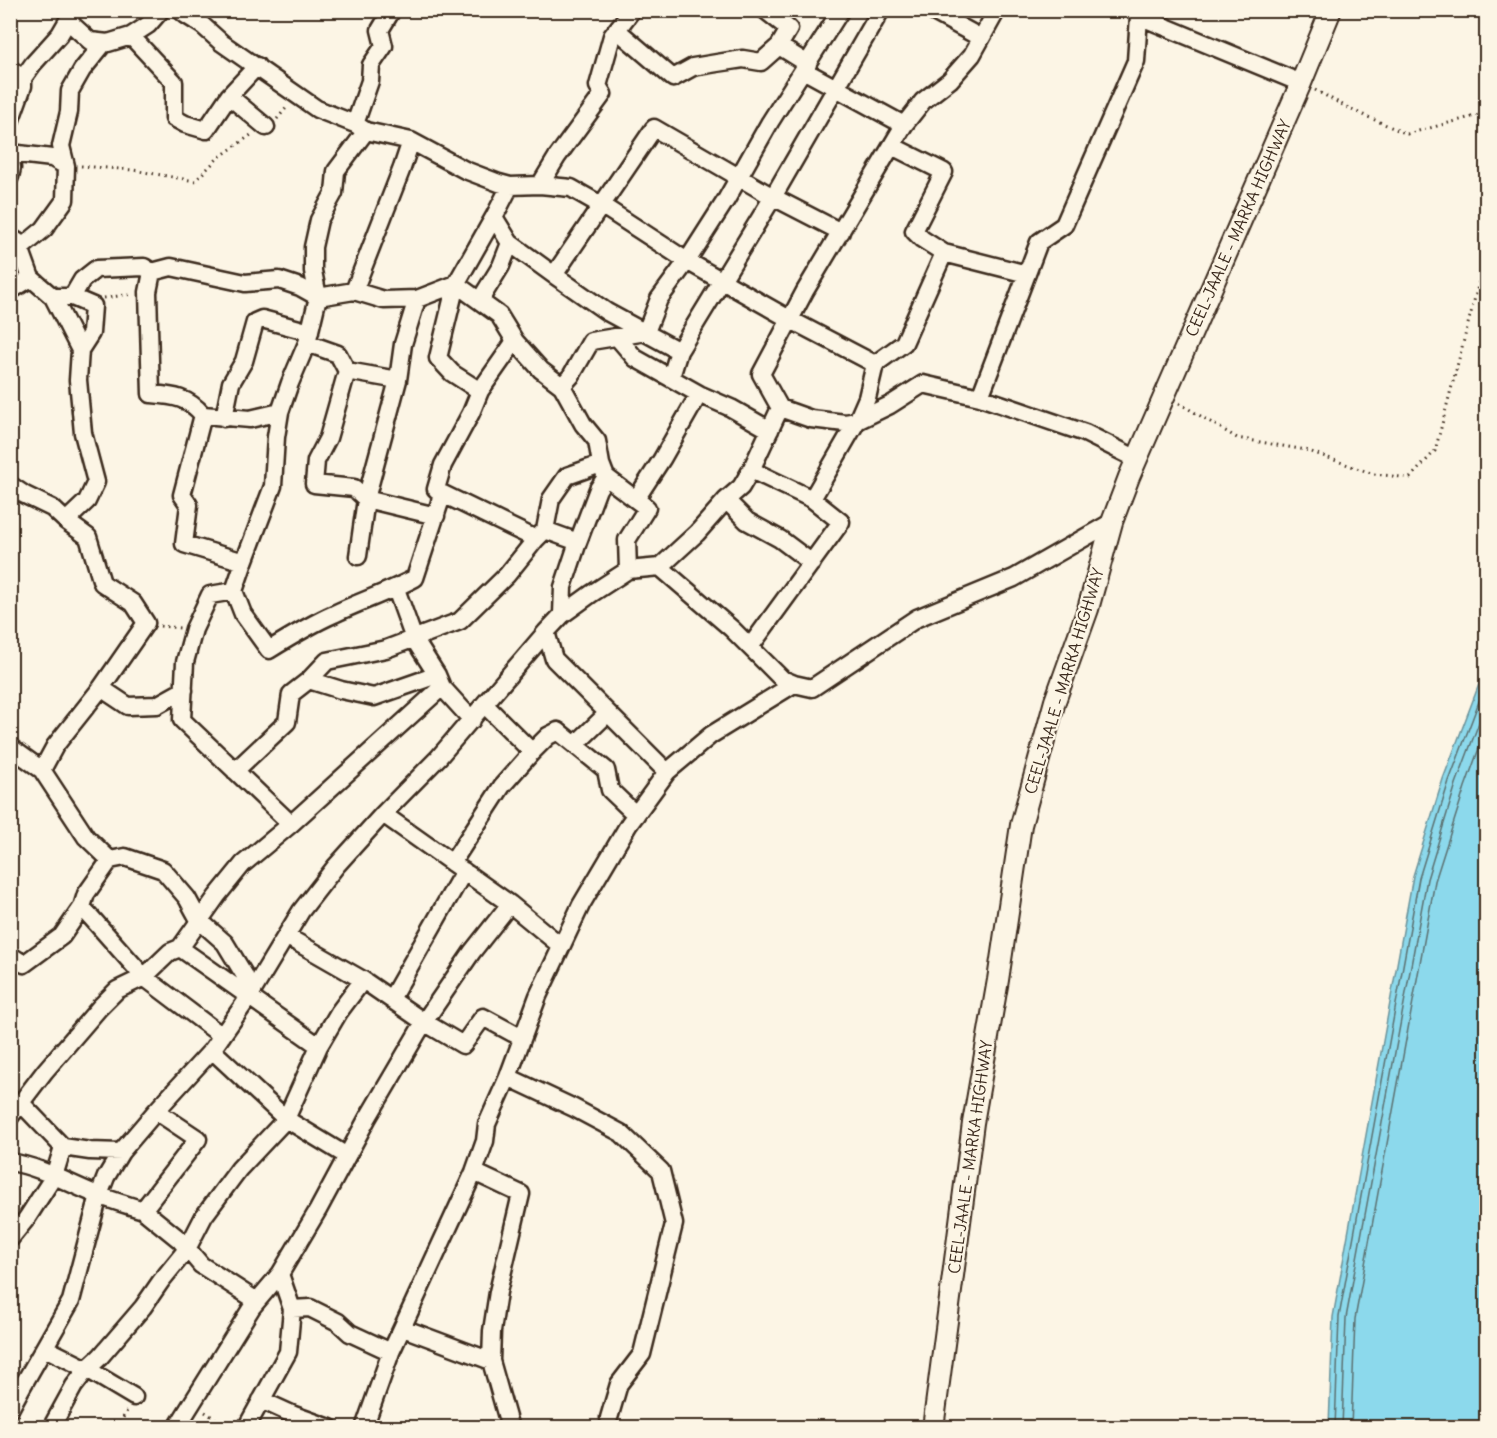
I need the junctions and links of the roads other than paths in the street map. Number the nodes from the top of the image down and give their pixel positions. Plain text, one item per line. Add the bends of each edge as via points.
1 (161, 10) edge
2 (180, 10) edge
3 (392, 10) edge
4 (632, 10) edge
5 (765, 10) edge
6 (841, 10) edge
7 (881, 10) edge
8 (930, 10) edge
9 (997, 10) edge
10 (1331, 10) edge
11 (1138, 13) edge
12 (71, 16) edge
13 (617, 30) junction
14 (131, 36) junction
15 (981, 38) junction
16 (104, 43) junction
17 (779, 46) junction
18 (257, 66) junction
19 (805, 67) junction
20 (17, 74) edge
21 (1301, 83) junction
22 (836, 88) junction
23 (229, 96) junction
24 (10, 122) edge
25 (904, 125) junction
26 (266, 127) road end
27 (360, 128) junction
28 (411, 141) junction
29 (892, 146) junction
30 (10, 154) edge
31 (66, 166) junction
32 (10, 177) edge
33 (739, 178) junction
34 (540, 185) junction
35 (510, 186) junction
36 (773, 197) junction
37 (601, 205) junction
38 (494, 217) junction
39 (841, 231) junction
40 (16, 242) edge
41 (510, 243) junction
42 (944, 253) junction
43 (687, 261) junction
44 (152, 272) junction
45 (1027, 274) junction
46 (554, 275) junction
47 (31, 278) junction
48 (723, 281) junction
49 (456, 284) junction
50 (10, 291) edge
51 (354, 291) junction
52 (53, 297) junction
53 (72, 297) junction
54 (318, 297) junction
55 (417, 299) junction
56 (480, 300) junction
57 (791, 320) junction
58 (646, 332) junction
59 (617, 337) junction
60 (308, 338) junction
61 (515, 341) junction
62 (80, 350) junction
63 (679, 351) junction
64 (875, 364) junction
65 (347, 371) junction
66 (671, 377) junction
67 (398, 380) junction
68 (562, 386) junction
69 (480, 391) junction
70 (699, 394) junction
71 (980, 397) junction
72 (780, 408) junction
73 (280, 412) junction
74 (203, 415) junction
75 (224, 418) junction
76 (857, 421) junction
77 (770, 429) junction
78 (1137, 459) junction
79 (604, 470) junction
80 (751, 470) junction
81 (10, 485) edge
82 (441, 493) junction
83 (366, 499) junction
84 (636, 499) junction
85 (812, 499) junction
86 (726, 500) junction
87 (436, 516) junction
88 (66, 521) junction
89 (1112, 522) junction
90 (540, 534) junction
91 (578, 542) junction
92 (358, 556) dead end
93 (244, 562) junction
94 (812, 563) junction
95 (660, 567) junction
96 (628, 570) junction
97 (396, 589) junction
98 (234, 591) junction
99 (562, 615) junction
100 (546, 632) junction
101 (414, 639) junction
102 (750, 647) junction
103 (309, 680) junction
104 (440, 681) junction
105 (794, 684) junction
106 (101, 688) junction
107 (184, 690) junction
108 (485, 705) junction
109 (608, 713) junction
110 (471, 720) junction
111 (576, 744) junction
112 (10, 747) edge
113 (532, 752) junction
114 (42, 770) junction
115 (236, 771) junction
116 (667, 772) junction
117 (382, 814) junction
118 (636, 816) junction
119 (291, 824) junction
120 (110, 860) junction
121 (458, 867) junction
122 (510, 904) junction
123 (82, 907) junction
124 (199, 920) junction
125 (286, 936) junction
126 (561, 946) junction
127 (180, 948) junction
128 (10, 955) edge
129 (144, 978) junction
130 (363, 980) junction
131 (249, 997) junction
132 (391, 999) junction
133 (424, 1022) junction
134 (522, 1038) junction
135 (217, 1043) junction
136 (319, 1046) junction
137 (508, 1077) junction
138 (21, 1103) junction
139 (156, 1111) junction
140 (10, 1117) edge
141 (286, 1119) junction
142 (63, 1147) junction
143 (121, 1152) junction
144 (346, 1156) junction
145 (10, 1162) edge
146 (474, 1172) junction
147 (54, 1176) junction
148 (99, 1196) junction
149 (143, 1210) junction
150 (10, 1239) edge
151 (187, 1249) junction
152 (280, 1274) junction
153 (257, 1300) junction
154 (292, 1309) junction
155 (403, 1328) junction
156 (45, 1348) junction
157 (391, 1352) junction
158 (491, 1361) junction
159 (87, 1369) junction
160 (134, 1397) road end
161 (261, 1400) junction
162 (10, 1409) edge
163 (609, 1418) dead end
164 (291, 1421) edge
165 (179, 1424) dead end
166 (51, 1428) edge
167 (246, 1428) edge
168 (330, 1428) edge
169 (364, 1428) edge
170 (510, 1428) edge
171 (933, 1428) edge

1 - 14 street
2 - 18 street
3 - 27 street via 381,30 384,46 371,65
4 - 13 street
5 - 17 street via 789,29
6 - 19 street
7 - 22 street
8 - 15 street
9 - 15 street
10 - 21 street, CEEL-JAALE - MARKA HIGHWAY
11 - 21 street
11 - 45 street via 1136,61 1064,225 1040,242
12 - 16 street via 90,41
12 - 20 street via 33,64
13 - 17 street via 673,78 693,67 743,59 760,62
13 - 34 street via 597,86 603,94
14 - 16 street
14 - 23 street via 174,82 174,118 206,130
15 - 25 street via 950,80 923,101
16 - 31 street via 70,91 61,146
17 - 19 street
18 - 23 street
18 - 27 street via 317,109
19 - 22 street
19 - 33 street
20 - 24 street via 23,86
21 - 78 street, CEEL-JAALE - MARKA HIGHWAY
22 - 25 street
22 - 36 street
23 - 26 street
25 - 29 street
27 - 28 street
27 - 54 street via 336,171 334,193 319,220 313,247
28 - 35 street via 465,170
28 - 51 street
29 - 39 street
29 - 42 street via 944,172 914,231
30 - 31 street via 52,158
30 - 32 street
31 - 40 street via 65,200 44,229
33 - 36 street
33 - 37 street via 654,128
33 - 43 street
34 - 35 street
34 - 37 street via 570,188
35 - 38 street
36 - 39 street
36 - 48 street
37 - 43 street
37 - 46 street
38 - 41 street
38 - 49 street
39 - 57 street
40 - 47 street
41 - 46 street
41 - 56 street
42 - 45 street
42 - 64 street via 904,343
43 - 48 street
43 - 58 street via 659,299
44 - 53 street via 144,267 96,269 82,280
44 - 54 street via 171,267 245,283 279,280
44 - 74 street via 148,292 152,394 187,400
45 - 71 street
46 - 58 street via 607,312
47 - 50 street
47 - 52 street
48 - 57 street
48 - 63 street
49 - 55 street
49 - 56 street
49 - 69 street via 438,358 452,373
51 - 54 street
51 - 55 street via 384,300
52 - 53 street
52 - 62 street
53 - 62 street via 93,306 91,333
54 - 60 street
55 - 67 street via 403,344
56 - 61 street via 499,315
57 - 64 street
57 - 72 street via 761,374
58 - 59 street
58 - 63 street
59 - 66 street via 634,358
59 - 68 street via 591,341
60 - 65 street via 338,354
60 - 73 street
60 - 75 street via 262,319 255,321 244,360 231,383
61 - 68 street
61 - 69 street
62 - 88 street via 78,380 83,433 96,482 87,501
63 - 66 street
64 - 76 street
65 - 67 street
65 - 83 street via 328,438 316,461 314,484 354,488
66 - 70 street
67 - 83 street
68 - 79 street via 597,441
69 - 82 street via 443,465 436,489
70 - 77 street
70 - 84 street
71 - 76 street via 923,384
71 - 78 street via 1085,433
72 - 76 street via 811,419
72 - 77 street
73 - 75 street via 250,419
73 - 93 street via 273,486
74 - 75 street
74 - 93 street via 182,495 189,505 184,544
76 - 85 street
77 - 80 street
78 - 89 street, CEEL-JAALE - MARKA HIGHWAY
79 - 84 street
79 - 90 street via 567,476 551,499
79 - 91 street
80 - 85 street
80 - 86 street via 741,487
81 - 88 street via 52,508
82 - 87 street
82 - 90 street
83 - 87 street
83 - 92 street
84 - 96 street via 647,508 627,540
85 - 94 street via 841,522
86 - 94 street via 747,521
86 - 95 street
87 - 97 street via 415,578
88 - 106 street via 88,537 102,583 133,603 146,623
89 - 105 street via 1014,579 917,618 812,688
89 - 171 street, CEEL-JAALE - MARKA HIGHWAY via 1088,609 1055,701 1021,825 973,1123
90 - 91 street
90 - 101 street via 507,575 460,621
91 - 99 street via 563,587
93 - 98 street
94 - 102 street
95 - 96 street
95 - 102 street
96 - 99 street
97 - 98 street via 335,614 269,650 243,614
97 - 101 street
98 - 107 street via 210,595 194,629 185,662
99 - 100 street
100 - 108 street
100 - 109 street via 554,659
101 - 103 street via 327,661
101 - 104 street
102 - 105 street via 782,679
103 - 104 street via 374,698
103 - 115 street via 291,694 287,722
104 - 110 street
104 - 119 street
105 - 116 street via 711,735
106 - 107 street via 128,706 157,705
106 - 114 street via 55,746
107 - 115 street via 182,720
108 - 110 street
108 - 113 street
109 - 111 street
109 - 116 street
110 - 117 street
111 - 113 street via 558,731
111 - 118 street via 606,770 610,790
112 - 114 street
113 - 121 street via 502,786
114 - 120 street via 86,837
115 - 119 street
116 - 118 street
117 - 121 street
117 - 125 street via 301,911
118 - 126 street
119 - 124 street via 243,864
120 - 123 street via 86,894
120 - 124 street via 125,857 163,870 187,897
121 - 122 street
121 - 132 street
122 - 126 street
122 - 133 street
123 - 128 street via 62,936 24,964
123 - 129 street
124 - 127 street
124 - 131 street via 225,943 244,976
125 - 130 street
125 - 131 street
126 - 134 street
127 - 129 street via 170,952
127 - 131 street
129 - 135 street
129 - 138 street via 117,990 100,1007
130 - 132 street
130 - 136 street
131 - 135 street
131 - 136 street
132 - 133 street
133 - 134 street via 463,1045 483,1017
133 - 144 street
134 - 137 street
135 - 139 street
135 - 141 street
136 - 141 street
137 - 146 street via 487,1124
137 - 163 street via 621,1133 661,1171 674,1224 642,1354 619,1384
138 - 140 street
138 - 142 street
139 - 143 street
139 - 149 street via 198,1138
141 - 144 street
141 - 151 street via 239,1169 204,1216
142 - 143 street
142 - 147 street
143 - 148 street
144 - 152 street
145 - 147 street
146 - 155 street
146 - 158 street via 520,1194 498,1292
147 - 148 street
147 - 150 street
148 - 149 street
148 - 156 street via 71,1301
149 - 151 street
151 - 153 street via 201,1265
151 - 159 street via 143,1307
152 - 153 street
152 - 154 street
153 - 165 street
154 - 157 street via 310,1308
154 - 161 street via 288,1352
155 - 157 street
155 - 158 street
156 - 159 street
156 - 162 street
157 - 169 street
158 - 170 street
159 - 160 street
159 - 166 street
161 - 164 street
161 - 167 street
164 - 168 street

